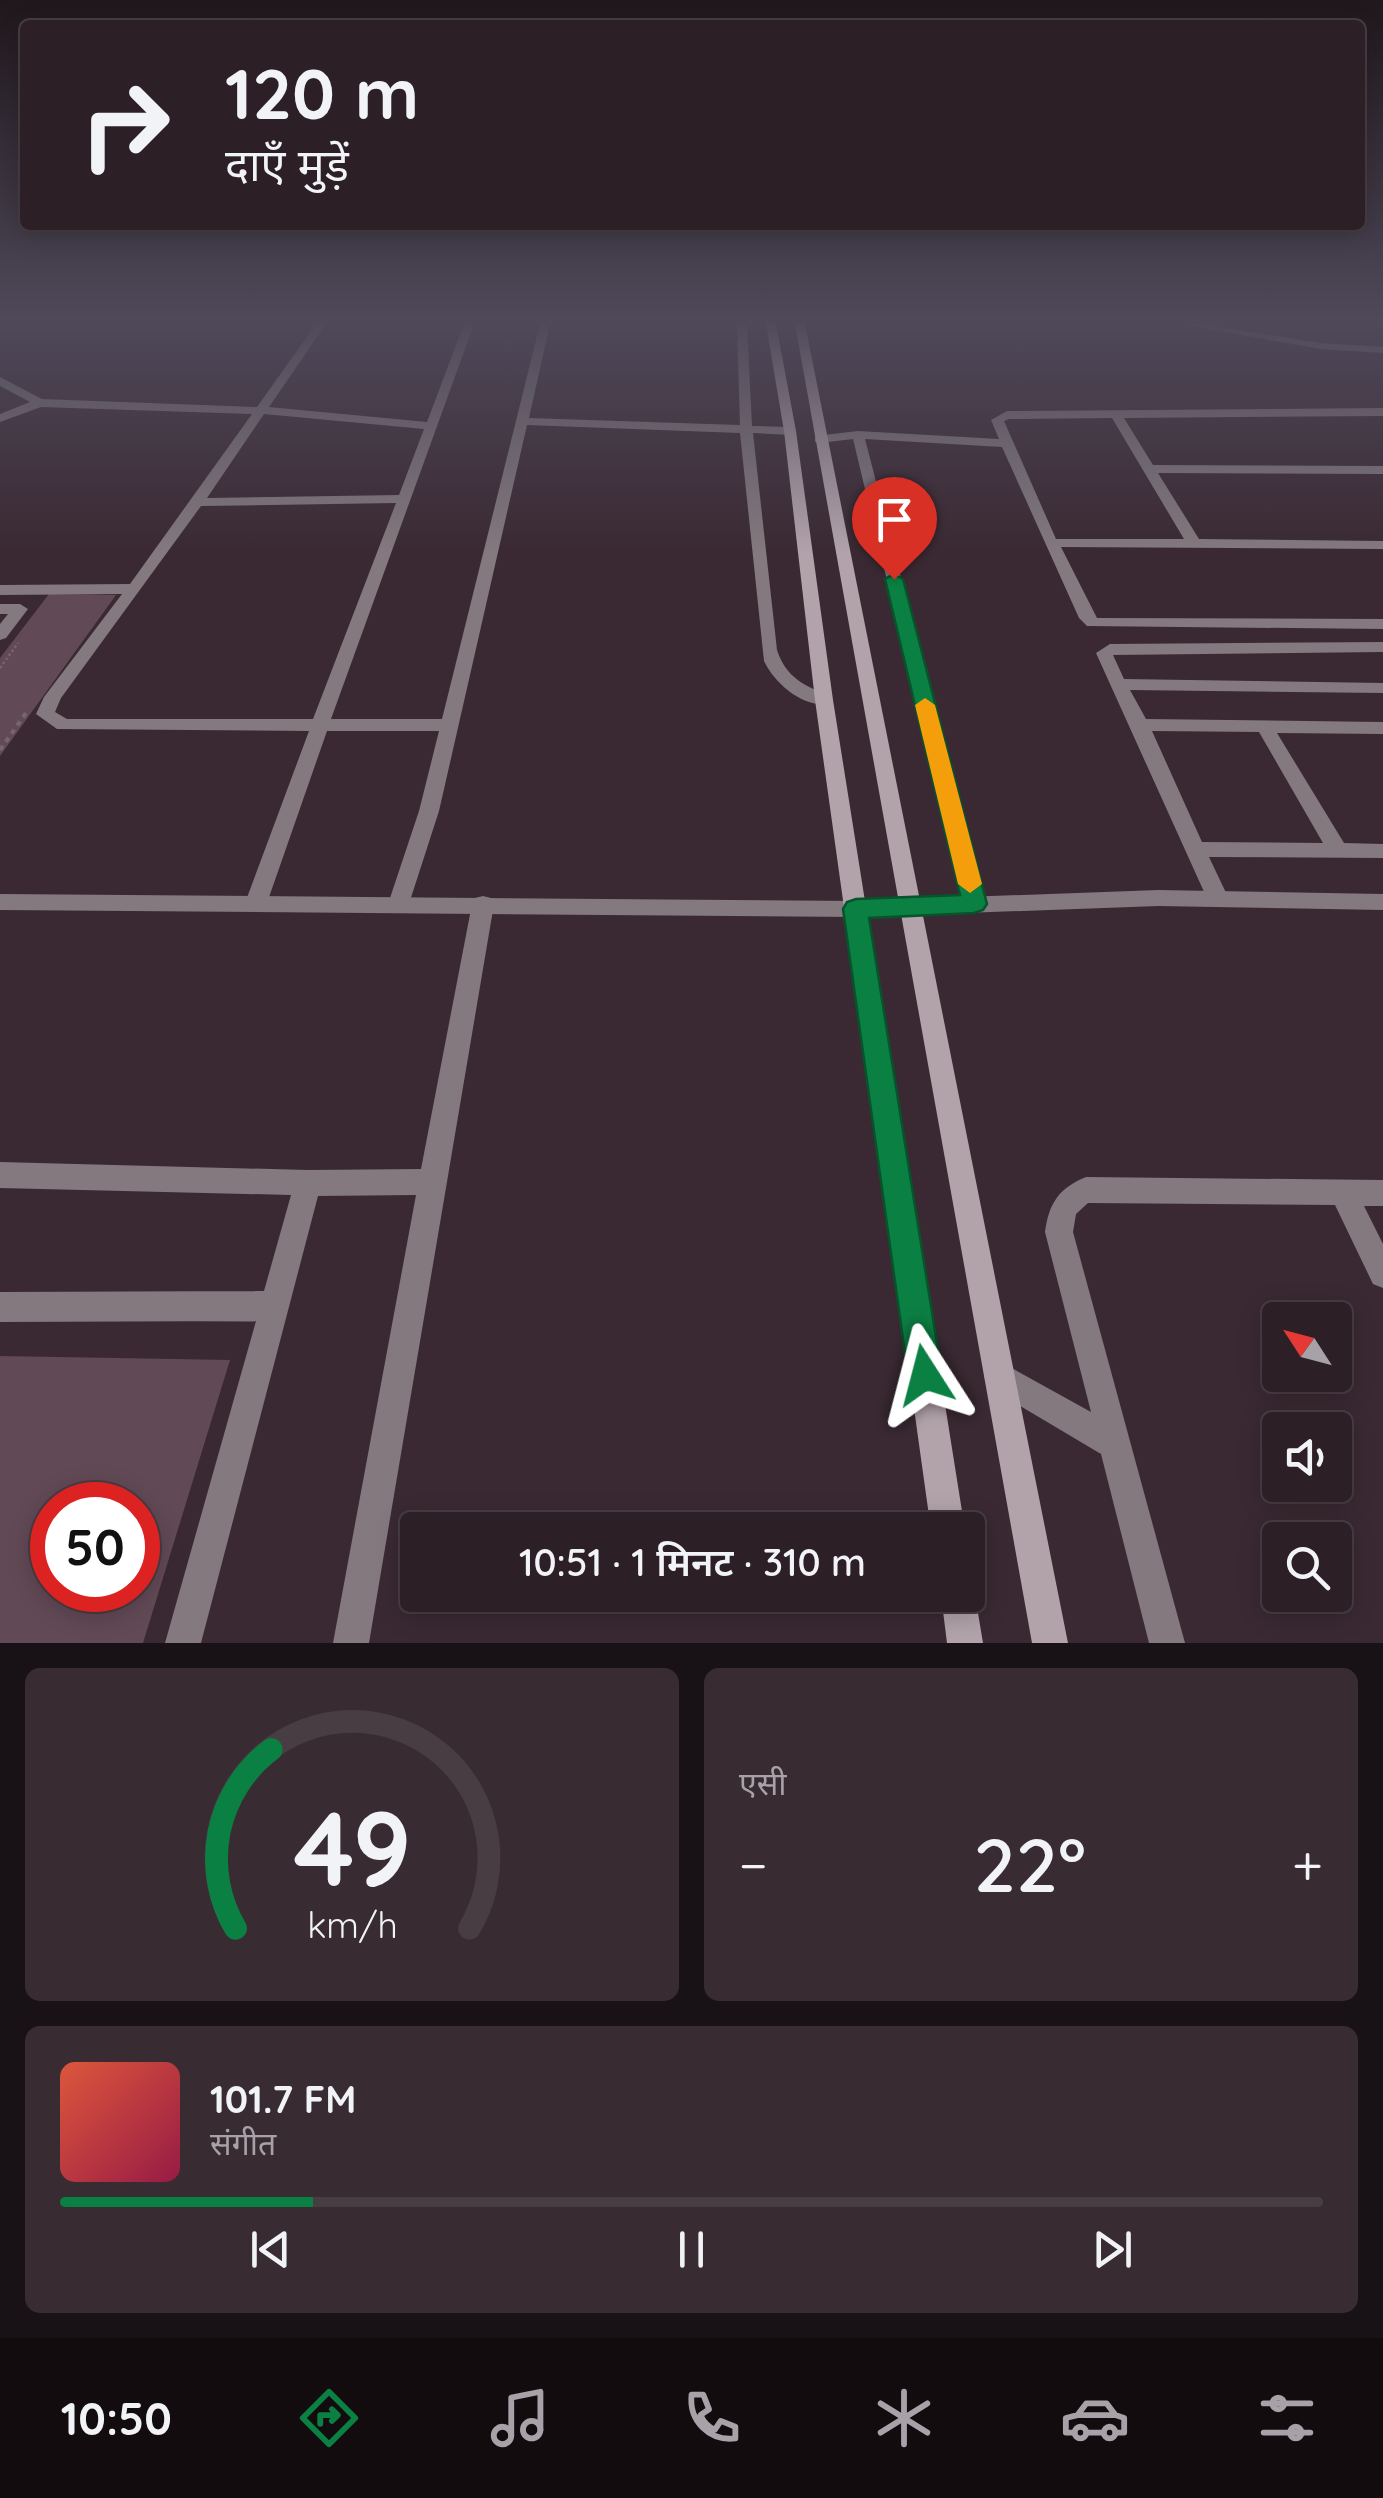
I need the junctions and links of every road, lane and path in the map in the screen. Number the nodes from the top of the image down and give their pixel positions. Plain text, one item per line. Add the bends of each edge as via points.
1 (35, 401) edge
2 (265, 401) edge
3 (441, 401) edge
4 (527, 401) edge
5 (745, 401) edge
6 (785, 401) edge
7 (813, 401) edge
8 (40, 403) junction
9 (258, 410) junction
10 (1383, 412) edge
11 (1116, 414) junction
12 (0, 418) edge
13 (522, 421) junction
14 (432, 426) junction
15 (746, 430) junction
16 (790, 431) junction
17 (858, 435) junction
18 (820, 440) junction
19 (1006, 443) junction
20 (1151, 468) junction
21 (1383, 470) edge
22 (406, 499) junction
23 (198, 502) junction
24 (1051, 543) junction
25 (1194, 543) junction
26 (1383, 545) edge
27 (0, 590) edge
28 (134, 590) junction
29 (0, 609) edge
30 (1380, 628) edge
31 (0, 634) edge
32 (21, 640) dead end
33 (1383, 647) edge
34 (0, 668) edge
35 (1120, 684) junction
36 (1383, 688) edge
37 (824, 700) junction
38 (32, 704) dead end
39 (449, 724) junction
40 (1140, 725) junction
41 (317, 726) junction
42 (1264, 726) junction
43 (1383, 728) edge
44 (0, 750) edge
45 (1197, 849) junction
46 (1338, 850) junction
47 (1383, 851) edge
48 (1218, 899) junction
49 (0, 902) edge
50 (1383, 902) edge
51 (256, 903) junction
52 (398, 904) junction
53 (482, 904) junction
54 (974, 904) junction
55 (910, 907) junction
56 (856, 909) junction
57 (0, 1175) edge
58 (428, 1182) junction
59 (308, 1183) junction
60 (1383, 1193) edge
61 (1344, 1195) junction
62 (1383, 1274) edge
63 (275, 1306) junction
64 (0, 1307) edge
65 (999, 1376) junction
66 (1116, 1444) junction
67 (945, 1512) edge
68 (960, 1612) edge
69 (183, 1643) edge
70 (351, 1643) edge
71 (965, 1643) edge
72 (1050, 1643) edge
73 (1166, 1643) edge

1 - 8 street
2 - 9 street
3 - 14 street
4 - 13 street
5 - 15 street
6 - 16 main road
7 - 18 main road
8 - 9 street
8 - 12 street
9 - 14 street
9 - 23 street
10 - 11 street
11 - 19 street via 1000,416
11 - 20 street
13 - 15 street
13 - 39 street
14 - 22 street
15 - 16 street
15 - 37 street via 774,672
16 - 37 main road
17 - 18 street
17 - 19 street
17 - 54 street
18 - 55 main road
19 - 24 street
20 - 21 street
20 - 25 street
22 - 23 street
22 - 41 street
23 - 28 street
24 - 25 street
24 - 30 street via 1093,623
25 - 26 street
27 - 28 street
28 - 41 street via 53,697 45,714 50,721
29 - 31 street via 20,609
32 - 34 path
33 - 35 street via 1110,649 1105,660
35 - 36 street
35 - 40 street
37 - 56 main road
38 - 44 path
39 - 41 street
39 - 52 street
40 - 42 street
40 - 45 street
41 - 51 street
42 - 43 street
42 - 46 street
45 - 46 street
45 - 48 street
46 - 47 street
48 - 50 street
48 - 54 street
49 - 51 street
51 - 52 street
52 - 53 street
53 - 56 street
53 - 58 street
54 - 55 street
55 - 56 street
55 - 65 main road
56 - 67 main road
57 - 59 street
58 - 59 street
58 - 70 street
59 - 63 street
60 - 61 street
61 - 62 street
61 - 66 street via 1086,1190 1070,1197 1059,1232
63 - 64 street
63 - 69 street
65 - 66 street
65 - 72 main road
66 - 73 street
68 - 71 main road

